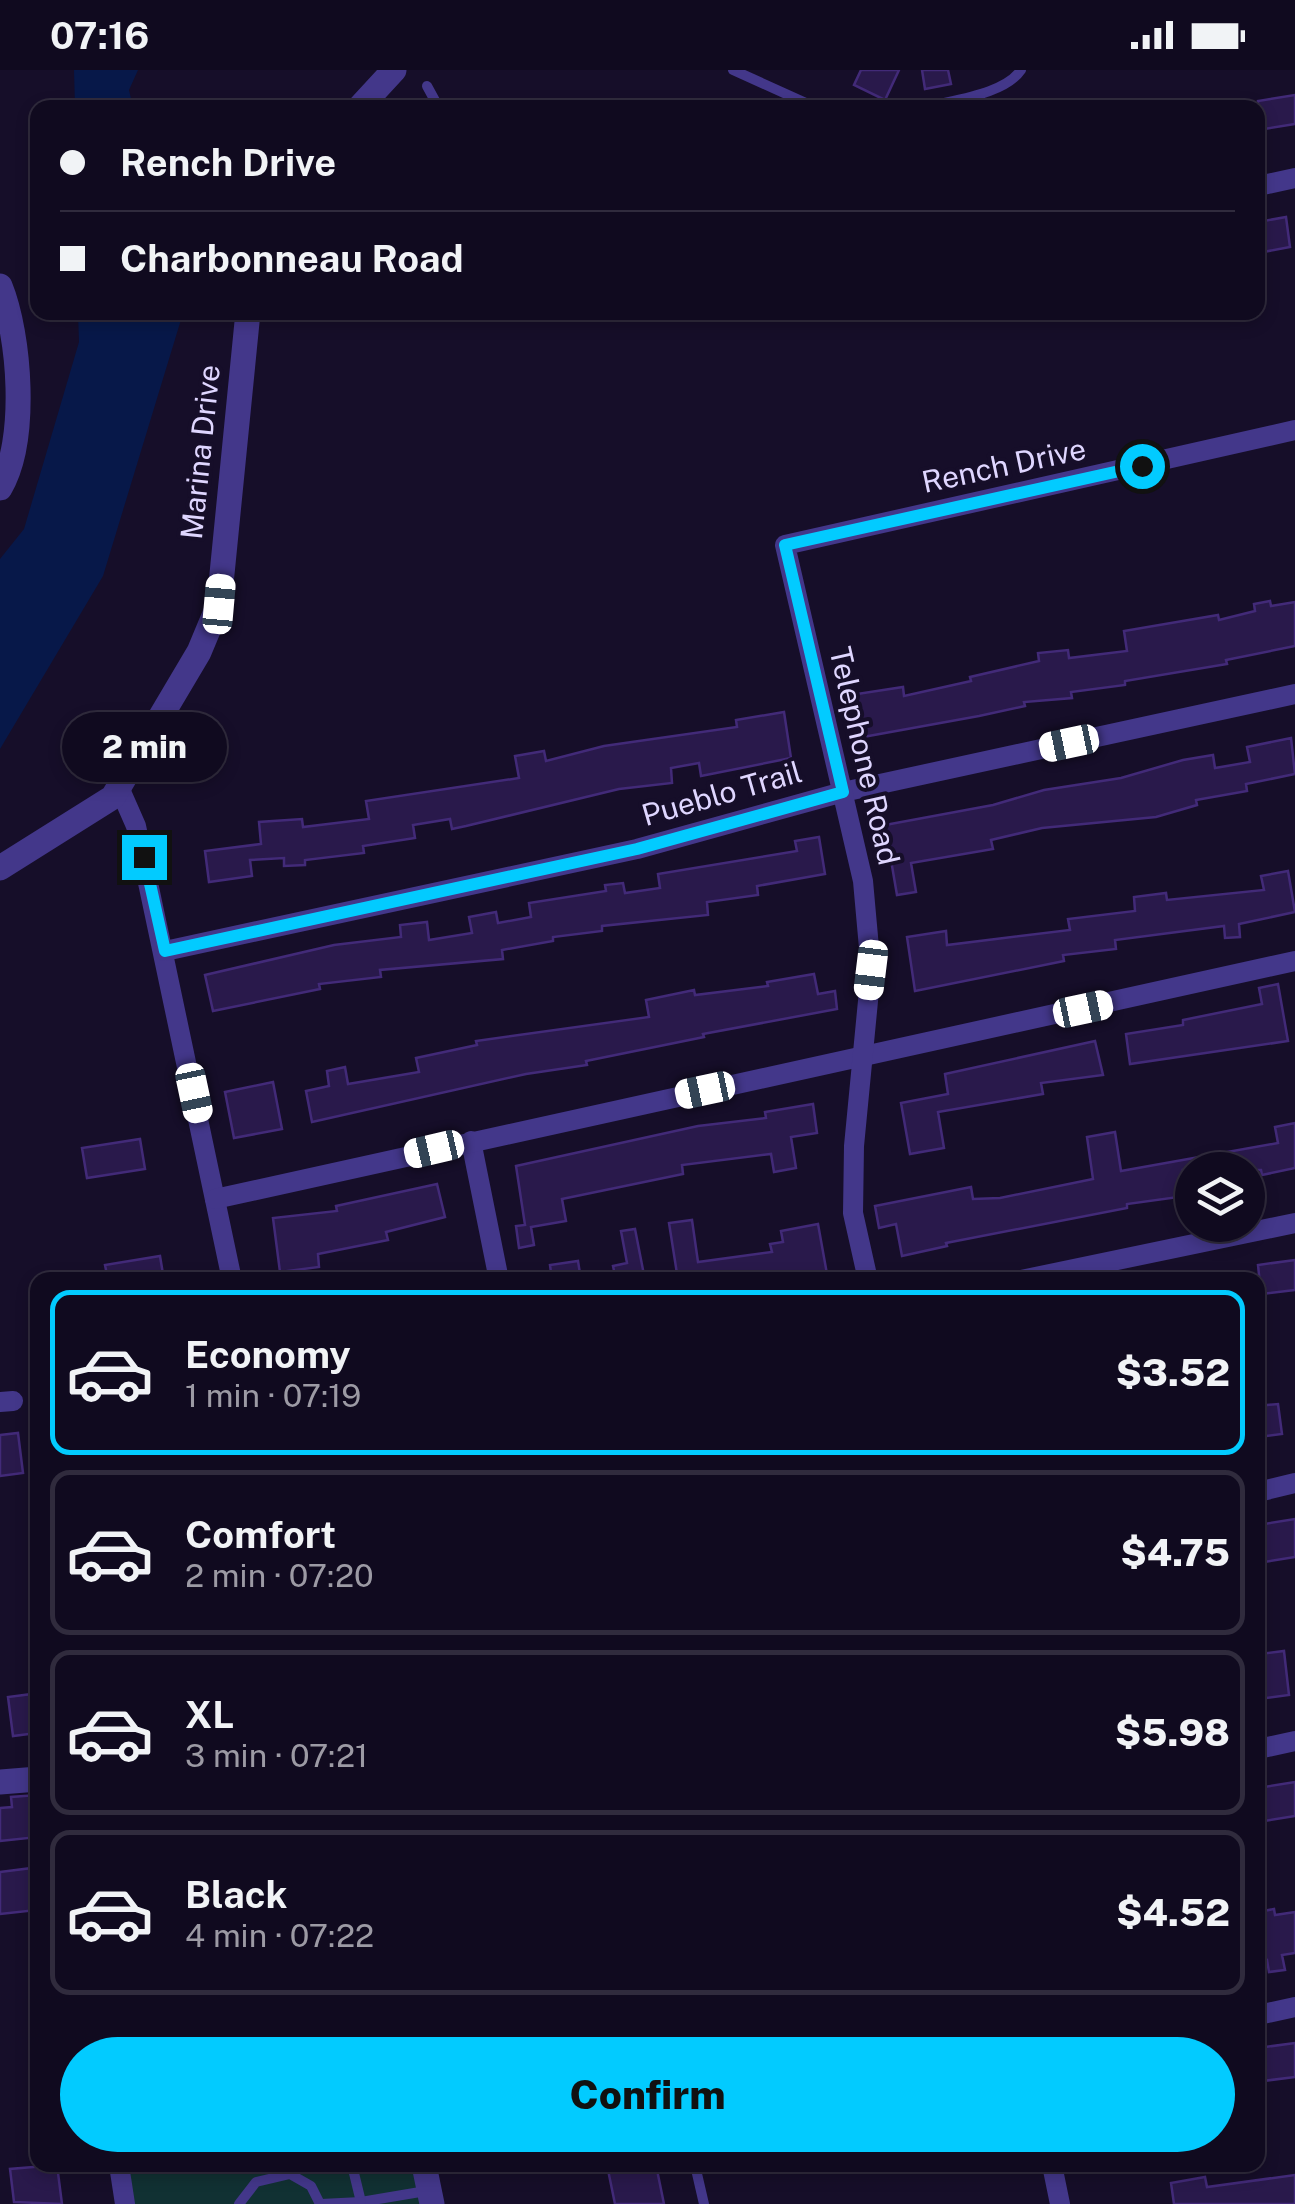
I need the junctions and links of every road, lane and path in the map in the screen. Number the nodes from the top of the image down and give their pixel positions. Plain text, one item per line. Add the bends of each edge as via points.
1 (394, 70) edge
2 (733, 70) edge
3 (1020, 70) edge
4 (426, 86) dead end
5 (366, 100) edge
6 (435, 100) edge
7 (799, 100) edge
8 (953, 100) edge
9 (1295, 178) edge
10 (1265, 184) edge
11 (0, 286) edge
12 (247, 320) edge
13 (1295, 430) edge
14 (0, 488) edge
15 (785, 545) joint
16 (1295, 694) edge
17 (118, 784) junction
18 (843, 792) junction
19 (0, 868) edge
20 (165, 951) junction
21 (1295, 961) edge
22 (861, 1056) junction
23 (471, 1140) junction
24 (215, 1198) junction
25 (1295, 1223) edge
26 (230, 1272) edge
27 (497, 1272) edge
28 (866, 1272) edge
29 (1059, 1272) edge
30 (1295, 1483) edge
31 (1265, 1490) edge
32 (1295, 1741) edge
33 (1265, 1747) edge
34 (30, 1780) edge
35 (0, 1782) edge
36 (1295, 2007) edge
37 (1265, 2013) edge
38 (120, 2172) edge
39 (354, 2172) edge
40 (425, 2172) edge
41 (697, 2172) edge
42 (1053, 2172) edge
43 (430, 2197) edge
44 (361, 2202) edge
45 (125, 2204) edge
46 (239, 2204) edge
47 (321, 2204) edge
48 (704, 2204) edge
49 (1060, 2204) edge

1 - 5 street
2 - 7 lane
3 - 8 lane
4 - 6 lane
9 - 10 street
11 - 14 street via 14,318 17,418
12 - 17 street, Marina Drive via 219,604 199,652
13 - 15 street, Rench Drive
15 - 18 street, Telephone Road
16 - 18 street, Pueblo Trail
17 - 19 street, Marina Drive via 113,797
17 - 20 street via 136,826
18 - 20 street, Pueblo Trail via 637,849
18 - 22 street, Telephone Road via 870,930
20 - 24 street
21 - 22 street
22 - 23 street
22 - 28 street, Telephone Road via 854,1213
23 - 24 street
23 - 27 street
24 - 26 street
25 - 29 street
30 - 31 street
32 - 33 street
34 - 35 street
36 - 37 street
38 - 45 street
39 - 44 lane
40 - 43 street
41 - 48 lane
42 - 49 street
43 - 44 lane
44 - 47 lane
46 - 47 lane via 256,2182 290,2174 311,2186

